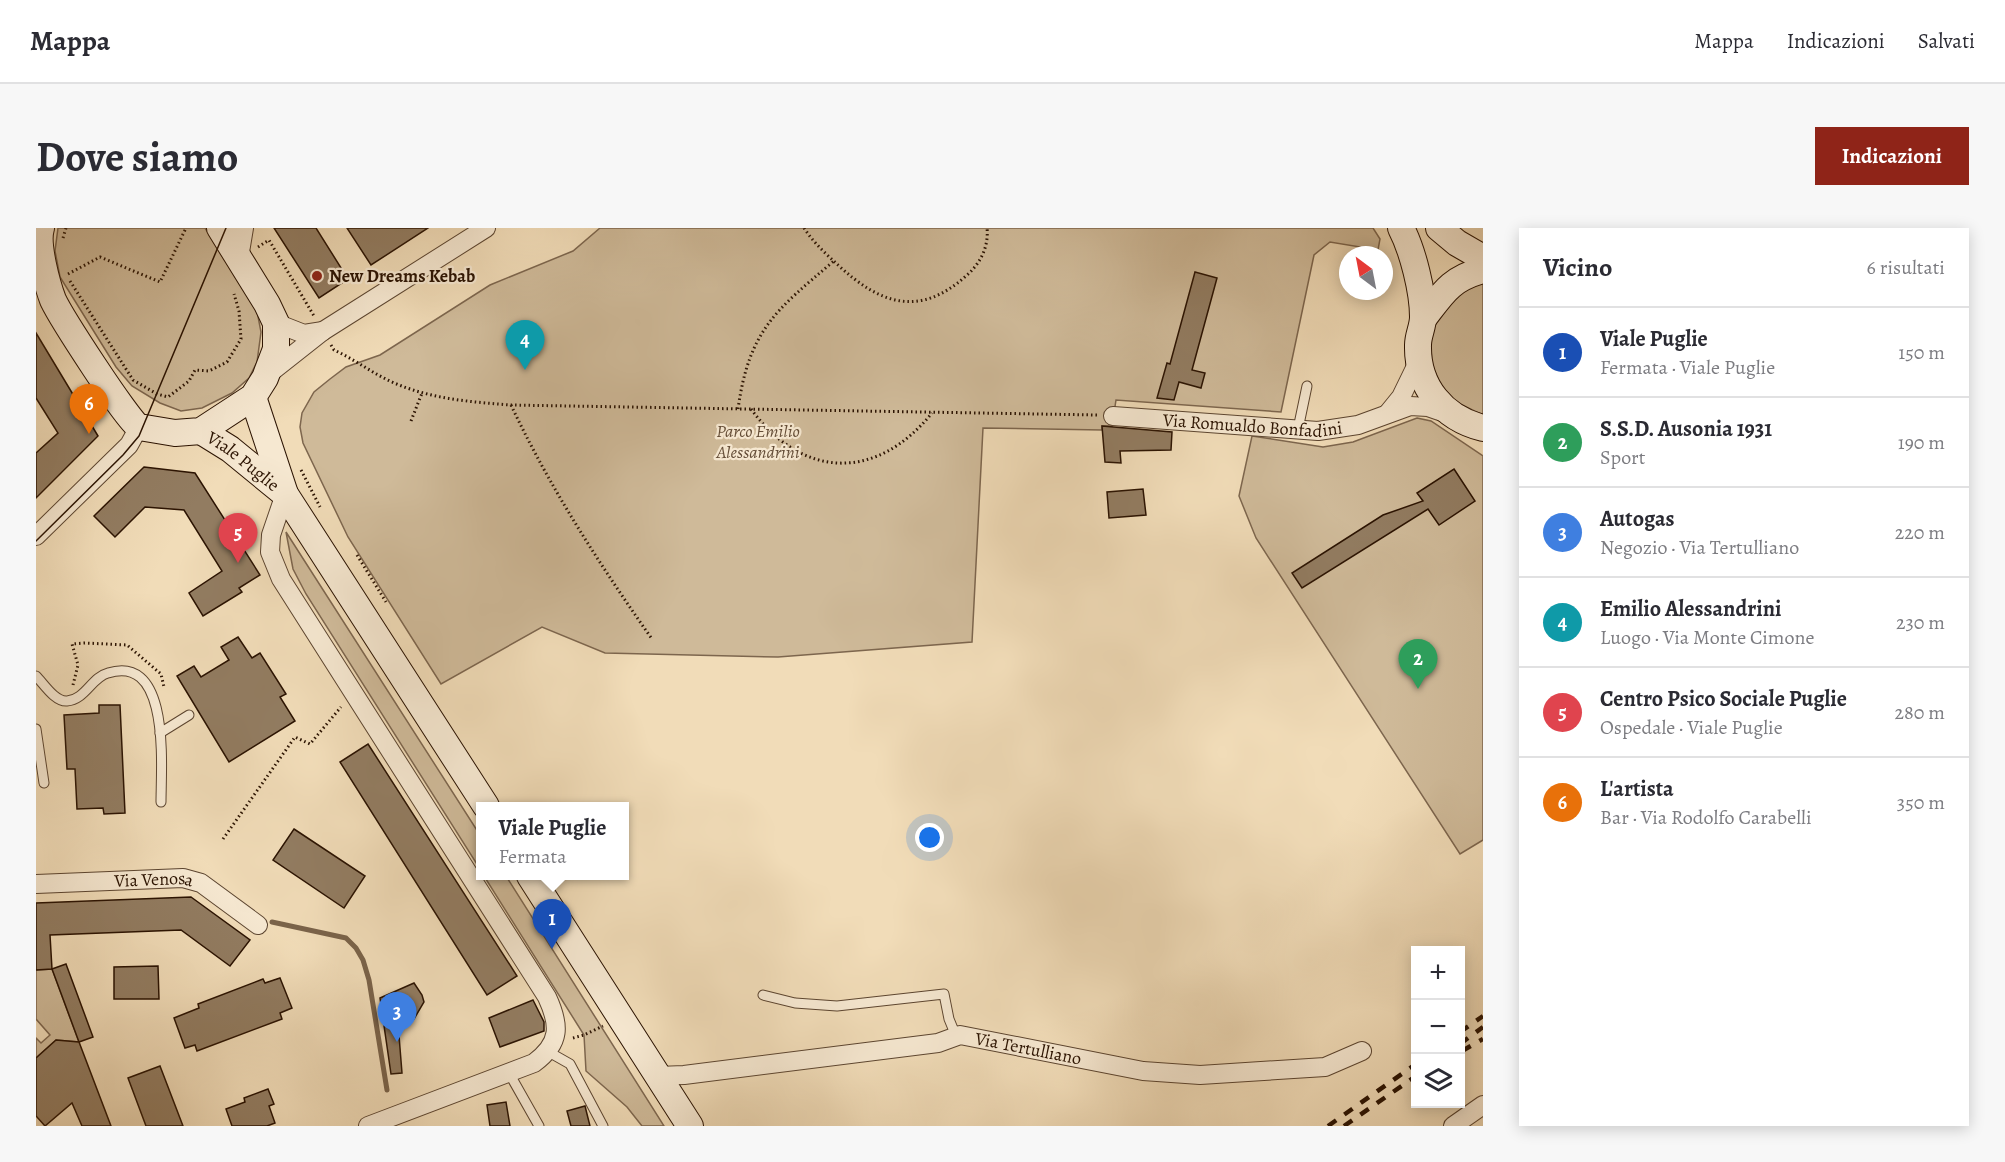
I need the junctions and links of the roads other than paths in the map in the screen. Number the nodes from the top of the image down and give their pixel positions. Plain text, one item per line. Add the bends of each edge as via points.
1 (220, 228) edge
2 (244, 228) edge
3 (486, 228) edge
4 (1401, 228) edge
5 (1439, 228) edge
6 (38, 234) edge
7 (239, 258) junction
8 (1483, 258) edge
9 (1483, 270) edge
10 (45, 298) edge
11 (1424, 319) junction
12 (276, 323) junction
13 (323, 332) junction
14 (1418, 362) junction
15 (1307, 386) dead end
16 (259, 388) junction
17 (1388, 413) junction
18 (1450, 414) junction
19 (1113, 416) road end
20 (139, 427) junction
21 (1483, 428) edge
22 (1298, 429) junction
23 (201, 431) junction
24 (285, 494) junction
25 (36, 536) edge
26 (36, 676) edge
27 (189, 715) dead end
28 (36, 729) edge
29 (160, 733) junction
30 (44, 783) dead end
31 (161, 802) dead end
32 (483, 802) edge
33 (533, 880) edge
34 (36, 884) edge
35 (258, 925) dead end
36 (763, 995) dead end
37 (956, 1036) junction
38 (547, 1051) junction
39 (1362, 1051) dead end
40 (509, 1073) junction
41 (658, 1076) junction
42 (1483, 1105) edge
43 (368, 1126) edge
44 (539, 1126) edge
45 (603, 1126) edge
46 (690, 1126) edge
47 (1454, 1126) edge

1 - 7 main road
2 - 7 street
3 - 13 street
4 - 11 main road via 1417,272
5 - 8 main road
6 - 10 main road
7 - 12 main road
9 - 11 main road via 1450,285
10 - 20 main road
11 - 14 main road
12 - 13 street via 304,334
12 - 16 main road via 276,349
13 - 16 street
14 - 17 street via 1401,397
14 - 18 main road via 1434,398
15 - 22 lane
16 - 23 main road
16 - 24 main road, Viale Puglie
17 - 18 street, Via Romualdo Bonfadini via 1410,406
17 - 22 street, Via Romualdo Bonfadini via 1344,429
18 - 21 main road
19 - 22 street, Via Romualdo Bonfadini
20 - 23 main road via 175,433
20 - 25 street via 129,445
23 - 24 main road, Viale Puglie
24 - 32 main road, Viale Puglie
24 - 38 street, Viale Puglie via 271,535 270,552 281,579 547,997 557,1021 557,1032
26 - 29 lane via 61,700 69,701 78,698 104,673 128,670 139,675 152,694
27 - 29 lane
28 - 30 lane
29 - 31 lane
33 - 41 main road
34 - 35 street, Via Venosa via 183,878 201,883
36 - 37 lane via 795,1003 837,1006 944,994
37 - 39 street, Via Tertulliano via 1143,1071 1200,1075 1324,1067
37 - 41 street, Via Tertulliano via 938,1042
38 - 40 street via 534,1063
38 - 45 lane via 570,1064
40 - 43 street
40 - 44 lane
41 - 46 main road
42 - 47 street

